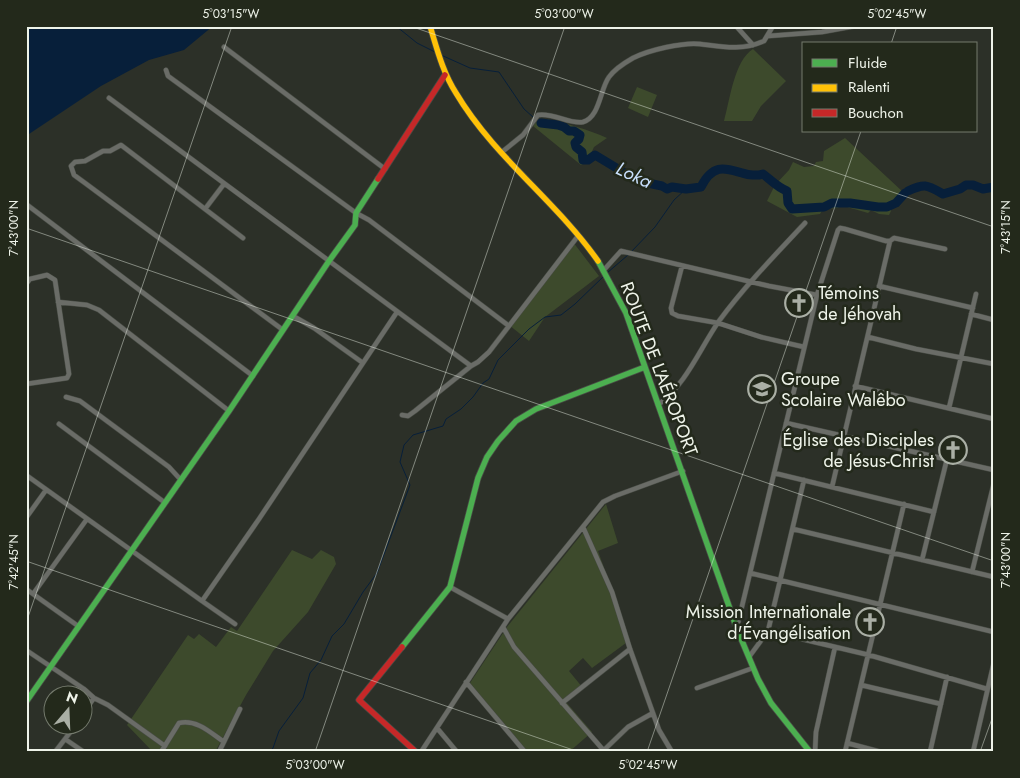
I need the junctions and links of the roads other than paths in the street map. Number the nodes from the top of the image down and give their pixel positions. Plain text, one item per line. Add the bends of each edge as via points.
1 (430, 26) edge
2 (736, 26) edge
3 (773, 26) edge
4 (801, 26) edge
5 (855, 26) edge
6 (799, 34) junction
7 (768, 36) junction
8 (753, 45) junction
9 (224, 46) dead end
10 (166, 70) dead end
11 (445, 75) junction
12 (109, 98) dead end
13 (502, 152) junction
14 (384, 168) junction
15 (224, 184) junction
16 (26, 204) edge
17 (205, 209) junction
18 (356, 213) junction
19 (805, 223) dead end
20 (578, 236) junction
21 (244, 238) dead end
22 (890, 241) junction
23 (945, 249) dead end
24 (329, 261) junction
25 (682, 266) junction
26 (604, 271) junction
27 (750, 282) junction
28 (26, 284) edge
29 (879, 286) junction
30 (976, 294) dead end
31 (817, 295) junction
32 (58, 302) junction
33 (973, 308) junction
34 (397, 312) junction
35 (971, 314) junction
36 (293, 316) junction
37 (994, 320) edge
38 (718, 323) junction
39 (509, 326) junction
40 (283, 330) junction
41 (868, 337) junction
42 (804, 347) junction
43 (961, 357) junction
44 (363, 363) junction
45 (994, 364) edge
46 (471, 366) junction
47 (645, 367) junction
48 (253, 376) junction
49 (26, 384) edge
50 (855, 386) junction
51 (66, 397) dead end
52 (658, 405) junction
53 (948, 408) junction
54 (229, 411) junction
55 (402, 415) dead end
56 (994, 420) edge
57 (786, 423) junction
58 (60, 424) dead end
59 (844, 437) junction
60 (947, 459) junction
61 (994, 470) edge
62 (682, 471) junction
63 (774, 473) junction
64 (26, 475) edge
65 (180, 479) junction
66 (804, 480) junction
67 (994, 483) edge
68 (832, 487) junction
69 (46, 490) junction
70 (164, 502) junction
71 (904, 504) junction
72 (934, 512) junction
73 (26, 518) edge
74 (87, 519) junction
75 (583, 527) junction
76 (793, 529) junction
77 (131, 551) junction
78 (892, 553) junction
79 (922, 560) junction
80 (972, 572) junction
81 (750, 573) junction
82 (994, 577) edge
83 (780, 580) junction
84 (450, 587) junction
85 (26, 589) edge
86 (33, 594) junction
87 (202, 601) junction
88 (880, 604) junction
89 (508, 619) junction
90 (236, 624) dead end
91 (78, 626) junction
92 (503, 627) junction
93 (737, 629) junction
94 (768, 631) junction
95 (994, 632) edge
96 (835, 647) junction
97 (630, 649) junction
98 (26, 650) edge
99 (869, 655) junction
100 (749, 657) junction
101 (994, 662) edge
102 (50, 667) junction
103 (753, 668) junction
104 (947, 677) junction
105 (466, 682) junction
106 (861, 685) junction
107 (697, 688) dead end
108 (987, 689) junction
109 (94, 698) junction
110 (92, 701) edge
111 (26, 702) edge
112 (562, 703) junction
113 (941, 704) junction
114 (240, 709) dead end
115 (653, 713) junction
116 (438, 728) junction
117 (67, 736) edge
118 (64, 739) junction
119 (224, 742) junction
120 (847, 743) junction
121 (165, 746) junction
122 (604, 751) edge
123 (55, 752) edge
124 (84, 752) edge
125 (161, 752) edge
126 (219, 752) edge
127 (416, 752) edge
128 (421, 752) edge
129 (457, 752) edge
130 (525, 752) edge
131 (672, 752) edge
132 (810, 752) edge
133 (815, 752) edge
134 (845, 752) edge
135 (881, 752) edge
136 (930, 752) edge
137 (973, 752) edge

1 - 11 street, ROUTE DE L'AÉROPORT
2 - 8 street
3 - 7 street
4 - 6 street
5 - 6 street
6 - 7 street
7 - 8 street
8 - 13 street via 741,48 686,44 634,58 609,78 593,115 586,121 538,115 523,135
9 - 14 street
10 - 18 street via 168,76
11 - 13 street, ROUTE DE L'AÉROPORT via 474,120
11 - 14 street
12 - 15 street
13 - 20 street, ROUTE DE L'AÉROPORT
14 - 18 street
15 - 17 street
15 - 24 street
16 - 48 street
17 - 21 street
17 - 40 street via 122,145 71,166 74,175
18 - 24 street via 355,225
18 - 39 street
19 - 27 street
20 - 26 street, ROUTE DE L'AÉROPORT
20 - 39 street
22 - 23 street via 894,238
22 - 29 street
22 - 31 street via 840,228
24 - 34 street
24 - 36 street
25 - 26 street via 621,251
25 - 27 street
25 - 38 street via 672,314
26 - 47 street, ROUTE DE L'AÉROPORT via 626,313
27 - 31 street
27 - 38 street
28 - 32 street via 30,279 51,276 55,280
29 - 33 street
29 - 41 street
30 - 33 street
31 - 42 street
32 - 49 street via 68,376
32 - 54 street via 99,310
33 - 35 street
34 - 44 street
34 - 46 street
35 - 37 street
35 - 43 street
36 - 40 street
36 - 44 street
38 - 42 street
38 - 52 street via 688,373
39 - 46 street via 489,352
40 - 48 street
41 - 43 street via 916,350
41 - 50 street
42 - 57 street
43 - 45 street
43 - 53 street
44 - 87 street
46 - 55 street via 408,416
47 - 52 street, ROUTE DE L'AÉROPORT
47 - 84 street via 536,409 516,421 498,441 478,478
48 - 54 street
50 - 53 street
50 - 59 street
51 - 65 street via 80,401 169,467
52 - 62 street, ROUTE DE L'AÉROPORT
53 - 56 street
54 - 65 street
57 - 59 street
57 - 63 street
58 - 70 street
59 - 60 street
59 - 68 street
60 - 61 street
60 - 72 street
62 - 75 street via 603,502
62 - 93 street, ROUTE DE L'AÉROPORT
63 - 66 street
63 - 81 street
64 - 69 street
65 - 70 street
66 - 68 street
66 - 76 street
67 - 80 street
68 - 71 street
69 - 73 street
69 - 74 street
70 - 77 street
71 - 72 street
71 - 78 street
72 - 79 street
74 - 77 street
74 - 86 street
75 - 89 street
75 - 97 street via 612,592
76 - 78 street
76 - 83 street
77 - 87 street
77 - 91 street
78 - 79 street
78 - 88 street
79 - 80 street
80 - 82 street
81 - 83 street
81 - 93 street
83 - 88 street
83 - 94 street
84 - 89 street
84 - 127 street via 359,700
85 - 86 street
86 - 91 street
87 - 90 street
88 - 95 street
88 - 99 street
89 - 92 street
91 - 102 street
92 - 105 street
92 - 112 street via 514,647
93 - 100 street, ROUTE DE L'AÉROPORT
94 - 96 street
94 - 100 street
96 - 99 street
96 - 133 street via 816,732
97 - 112 street
97 - 115 street
98 - 102 street
99 - 104 street
99 - 106 street
100 - 103 street, ROUTE DE L'AÉROPORT
101 - 108 street
102 - 109 street
102 - 111 street
103 - 107 street
103 - 132 street, ROUTE DE L'AÉROPORT via 771,703
104 - 108 street
104 - 113 street
105 - 116 street
105 - 130 street
106 - 113 street
106 - 120 street
108 - 137 street
109 - 110 street
109 - 121 street
112 - 122 street
113 - 136 street
114 - 119 street
115 - 122 street via 628,727
115 - 131 street
116 - 128 street
116 - 129 street
117 - 118 street
118 - 123 street
118 - 124 street
119 - 121 street via 194,722 185,722 179,723
119 - 126 street
120 - 134 street
120 - 135 street
121 - 125 street

